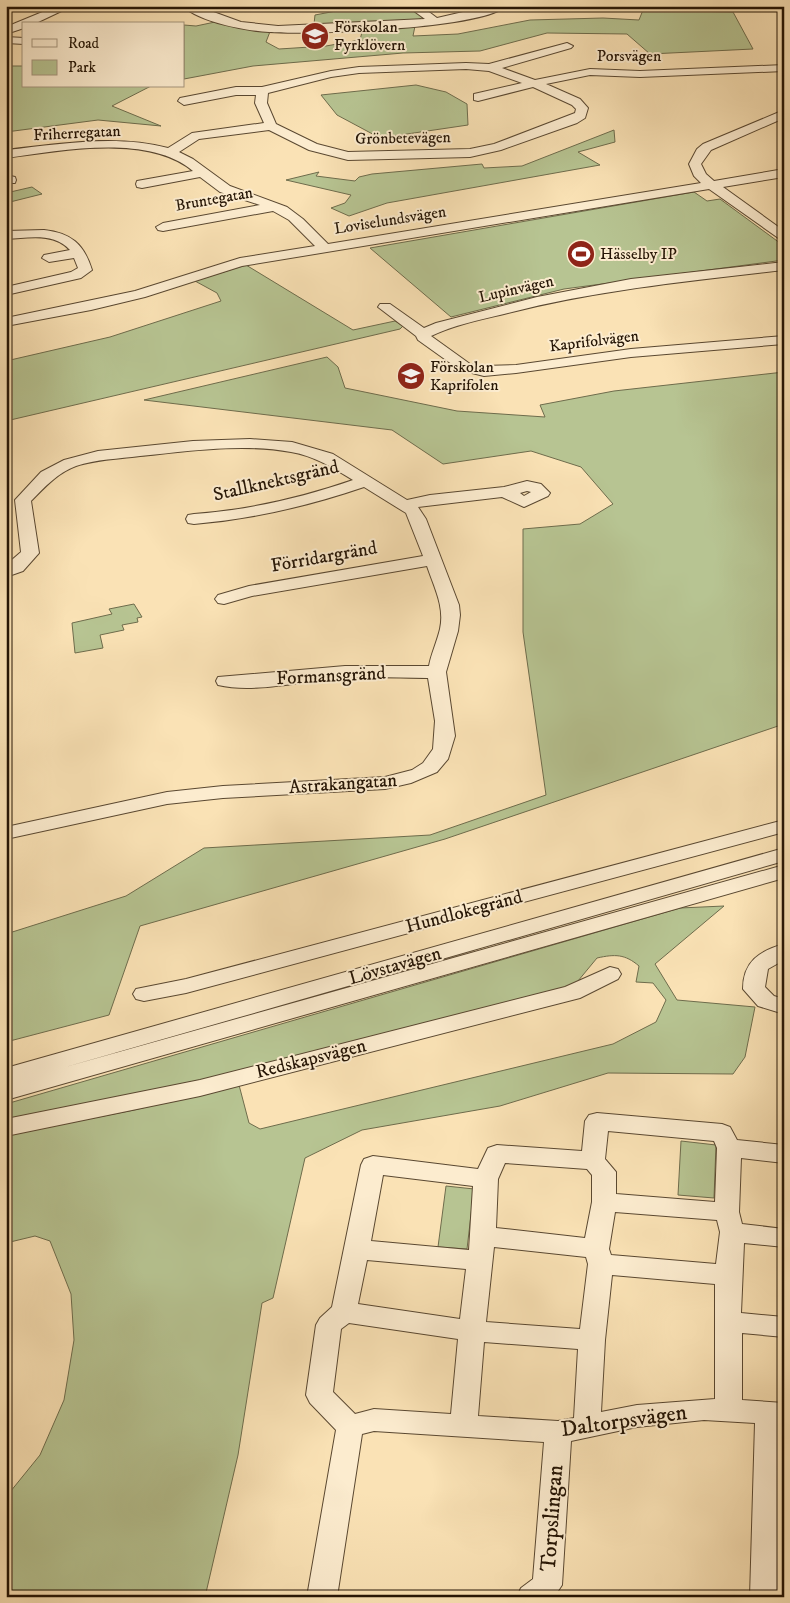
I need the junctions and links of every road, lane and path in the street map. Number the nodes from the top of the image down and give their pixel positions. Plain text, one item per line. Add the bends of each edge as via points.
1 (67, 6) edge
2 (188, 6) edge
3 (412, 6) edge
4 (501, 6) edge
5 (720, 6) edge
6 (783, 6) edge
7 (433, 20) junction
8 (29, 22) edge
9 (22, 25) edge
10 (6, 31) edge
11 (6, 40) edge
12 (22, 41) edge
13 (567, 46) dead end
14 (490, 68) junction
15 (784, 68) edge
16 (534, 83) junction
17 (262, 91) junction
18 (478, 97) dead end
19 (184, 101) dead end
20 (784, 114) edge
21 (271, 126) junction
22 (170, 153) junction
23 (6, 154) edge
24 (202, 174) junction
25 (784, 174) edge
26 (142, 184) dead end
27 (711, 186) junction
28 (272, 207) junction
29 (163, 227) dead end
30 (6, 235) edge
31 (784, 238) edge
32 (325, 248) junction
33 (78, 253) junction
34 (49, 258) dead end
35 (784, 266) edge
36 (6, 291) edge
37 (385, 307) dead end
38 (6, 322) edge
39 (423, 334) junction
40 (784, 340) edge
41 (367, 481) junction
42 (505, 492) dead end
43 (14, 499) edge
44 (406, 505) junction
45 (194, 519) dead end
46 (431, 560) junction
47 (6, 572) edge
48 (224, 599) dead end
49 (437, 672) junction
50 (225, 681) dead end
51 (784, 826) edge
52 (6, 833) edge
53 (784, 854) edge
54 (784, 871) edge
55 (784, 951) edge
56 (610, 974) dead end
57 (144, 994) dead end
58 (784, 1007) edge
59 (6, 1076) edge
60 (6, 1092) edge
61 (6, 1128) edge
62 (729, 1148) junction
63 (784, 1154) edge
64 (592, 1161) junction
65 (486, 1179) junction
66 (604, 1202) junction
67 (729, 1222) junction
68 (784, 1238) edge
69 (356, 1249) junction
70 (481, 1249) junction
71 (599, 1257) junction
72 (728, 1275) junction
73 (344, 1312) junction
74 (729, 1322) junction
75 (784, 1327) edge
76 (472, 1331) junction
77 (592, 1340) junction
78 (729, 1411) junction
79 (776, 1414) edge
80 (350, 1426) junction
81 (464, 1426) junction
82 (587, 1426) junction
83 (558, 1432) junction
84 (322, 1597) edge
85 (531, 1597) edge
86 (765, 1597) edge

1 - 8 street
2 - 7 street via 218,20 260,28 375,26
3 - 7 street
4 - 7 street
5 - 6 street
9 - 10 street
11 - 12 street
13 - 14 street
14 - 16 street
14 - 17 street via 359,70
15 - 16 street, Porsvägen via 640,74 590,72
16 - 18 street, Porsvägen
16 - 21 street, Grönbetevägen via 576,102 582,108 580,115 497,147 470,153 348,156 313,147
17 - 19 street via 236,90
17 - 21 street via 261,103
20 - 27 street via 703,149 695,164 700,176
21 - 22 street via 196,136
22 - 23 street, Friherregatan via 132,146 91,145
22 - 24 street, Friherregatan via 197,166
24 - 26 street
24 - 28 street, Friherregatan via 227,190
25 - 27 street, Loviselundsvägen
27 - 31 street
27 - 32 street, Loviselundsvägen
28 - 29 street, Bruntegatan
28 - 32 street, Friherregatan via 288,213
30 - 33 street via 63,236 70,240
32 - 38 street, Loviselundsvägen via 240,262 140,294
33 - 34 street
33 - 36 street via 85,270 76,275
35 - 39 street, Lupinvägen via 631,283 537,301 441,326
37 - 39 street
39 - 40 street, Kaprifolvägen via 437,349 465,367 484,371 631,353
41 - 43 street, Astrakangatan via 327,457 292,447 250,444 193,446 98,456 70,463
41 - 44 street, Astrakangatan
41 - 45 street, Stallknektsgränd via 281,506
42 - 44 street
43 - 47 street via 30,553
44 - 46 street, Astrakangatan via 418,519
46 - 48 street, Förridargränd via 249,591
46 - 49 street, Astrakangatan via 453,619
49 - 50 street, Formansgränd via 345,672
49 - 52 street, Astrakangatan via 445,716 446,745 428,770 409,779 167,798
51 - 57 street, Hundlokegränd via 195,984
53 - 59 street, Lövstavägen
54 - 60 street, Lövstavägen
55 - 58 street via 760,962 752,973 754,989 766,1001
56 - 61 street, Redskapsvägen via 562,996 200,1088
62 - 63 street
62 - 64 street via 722,1133 597,1121
62 - 67 street
64 - 65 street via 497,1154
64 - 66 street via 604,1172
65 - 69 street via 372,1165
65 - 70 street
66 - 67 street
66 - 71 street
67 - 68 street
67 - 72 street
69 - 70 street
69 - 73 street
70 - 71 street
70 - 76 street
71 - 72 street
71 - 77 street
72 - 74 street
73 - 76 street
73 - 80 street via 329,1325 319,1395
74 - 75 street
74 - 78 street
76 - 77 street
76 - 81 street
77 - 82 street
78 - 79 street, Daltorpsvägen
78 - 82 street, Daltorpsvägen via 637,1416
79 - 86 street
80 - 81 street, Daltorpsvägen via 374,1420
80 - 84 street
81 - 83 street, Daltorpsvägen
82 - 83 street, Daltorpsvägen
83 - 85 street, Torpslingan via 547,1585

